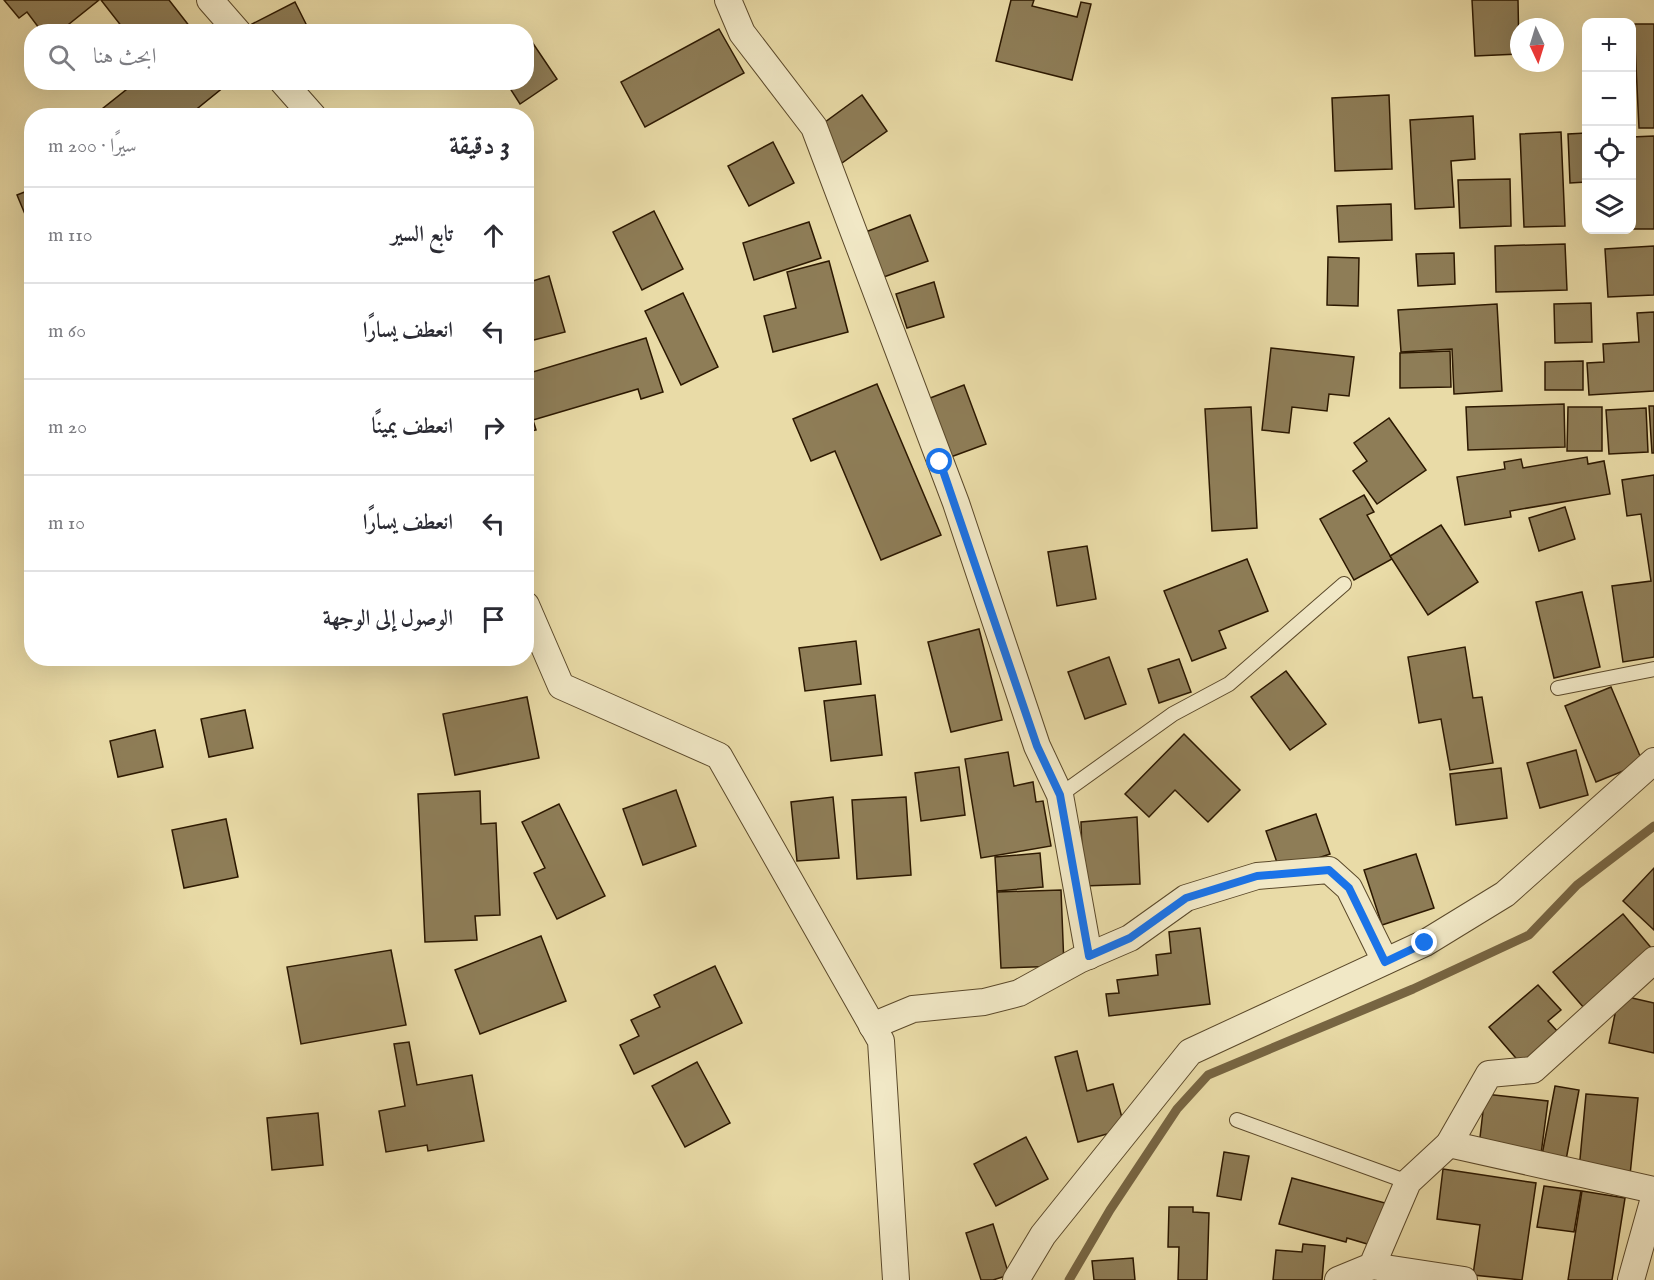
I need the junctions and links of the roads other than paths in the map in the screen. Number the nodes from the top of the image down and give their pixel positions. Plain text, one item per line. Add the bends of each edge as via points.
1 (210, 0) edge
2 (728, 0) edge
3 (231, 24) edge
4 (290, 90) edge
5 (306, 108) edge
6 (1344, 585) dead end
7 (534, 624) edge
8 (1654, 669) edge
9 (1558, 688) dead end
10 (1654, 761) edge
11 (1060, 795) junction
12 (1089, 956) junction
13 (1654, 960) edge
14 (1385, 962) junction
15 (872, 1026) junction
16 (1237, 1119) dead end
17 (1449, 1144) junction
18 (1408, 1182) junction
19 (1654, 1190) edge
20 (1654, 1198) edge
21 (1372, 1266) junction
22 (896, 1280) edge
23 (1016, 1280) edge
24 (1338, 1280) edge
25 (1464, 1280) edge
26 (1631, 1280) edge

1 - 3 street
2 - 11 street via 742,33 814,127 956,503 1037,746
4 - 5 street
6 - 11 lane via 1228,684 1173,714
7 - 15 street via 561,686 719,756
8 - 9 lane
10 - 14 street via 1505,894 1425,943
11 - 12 street
12 - 14 street via 1130,938 1186,898 1257,876 1329,870 1349,888
12 - 15 street via 1019,993 984,1002 913,1009
13 - 17 street via 1533,1070 1489,1074
14 - 23 street via 1190,1053 1043,1235
15 - 22 street via 881,1041
16 - 18 lane
17 - 18 street
17 - 19 street
18 - 21 street
20 - 26 street
21 - 24 street
21 - 25 street

